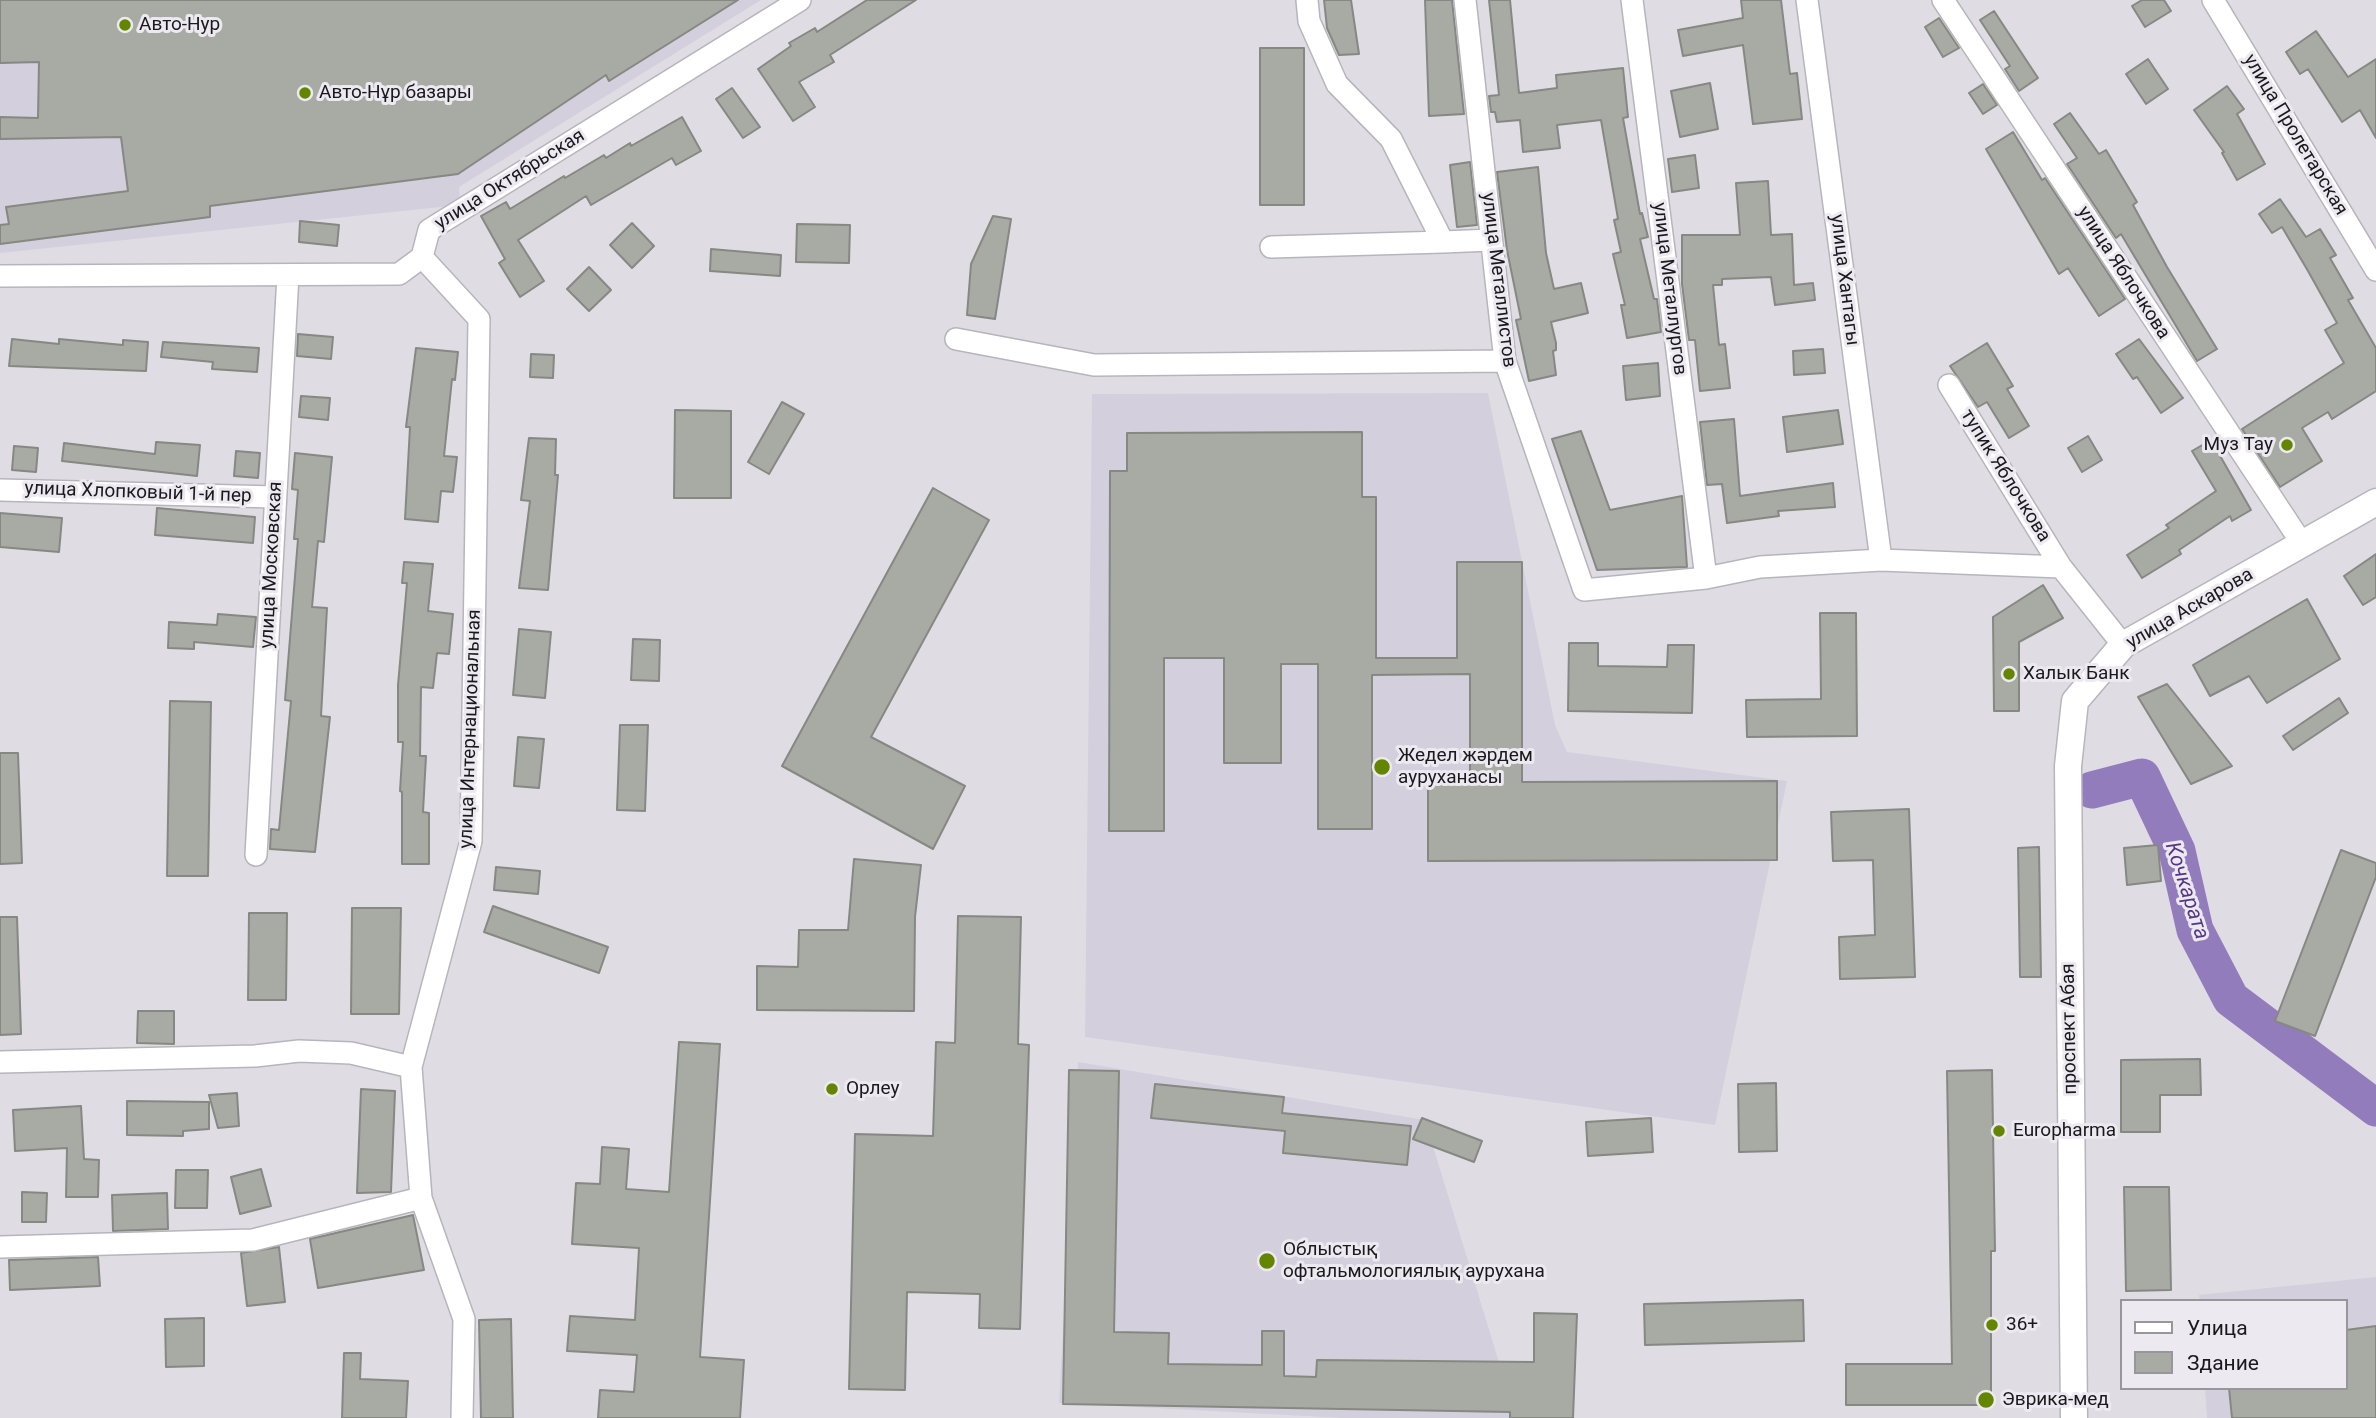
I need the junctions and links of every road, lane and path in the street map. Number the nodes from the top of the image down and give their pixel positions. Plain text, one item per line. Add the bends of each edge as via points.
1 (800, 0) edge
2 (1307, 0) edge
3 (1465, 0) edge
4 (1632, 0) edge
5 (1807, 0) edge
6 (1943, 0) edge
7 (2213, 0) edge
8 (1491, 240) junction
9 (1443, 242) junction
10 (1271, 247) dead end
11 (422, 257) junction
12 (2376, 270) edge
13 (288, 275) junction
14 (0, 276) edge
15 (956, 339) dead end
16 (1505, 361) junction
17 (1949, 385) dead end
18 (0, 490) edge
19 (275, 497) junction
20 (2376, 502) edge
21 (2303, 545) junction
22 (1881, 560) junction
23 (2061, 567) junction
24 (1706, 578) junction
25 (2123, 645) junction
26 (2068, 766) joint
27 (256, 855) dead end
28 (0, 1062) edge
29 (411, 1067) junction
30 (421, 1198) junction
31 (0, 1247) edge
32 (462, 1418) edge
33 (2074, 1418) edge

1 - 11 street, улица Октябрьская via 429,230
2 - 9 street via 1309,21 1337,84 1391,139
3 - 8 street, улица Металлистов
4 - 24 street, улица Металлургов
5 - 22 street, улица Хантагы
6 - 21 street, улица Яблочкова
7 - 12 street, улица Пролетарская
8 - 9 street
8 - 16 street, улица Металлистов
9 - 10 street
11 - 13 street via 399,274
11 - 29 street, улица Интернациональная via 479,319 479,360 471,841
13 - 14 street
13 - 19 street, улица Московская
15 - 16 street via 1094,365
16 - 24 street, улица Металлистов via 1584,590
17 - 23 street, тупик Яблочкова
18 - 19 street, улица Хлопковый 1-й пер
19 - 27 street, улица Московская
20 - 21 main road, улица Аскарова
21 - 25 main road, улица Аскарова
22 - 23 street
22 - 24 street via 1760,567
23 - 25 street, тупик Яблочкова
25 - 26 main road, улица Аскарова via 2075,701
26 - 33 main road, проспект Абая
28 - 29 street via 299,1051 351,1053
29 - 30 street, улица Интернациональная
30 - 31 street via 253,1240
30 - 32 street, улица Интернациональная via 464,1320

